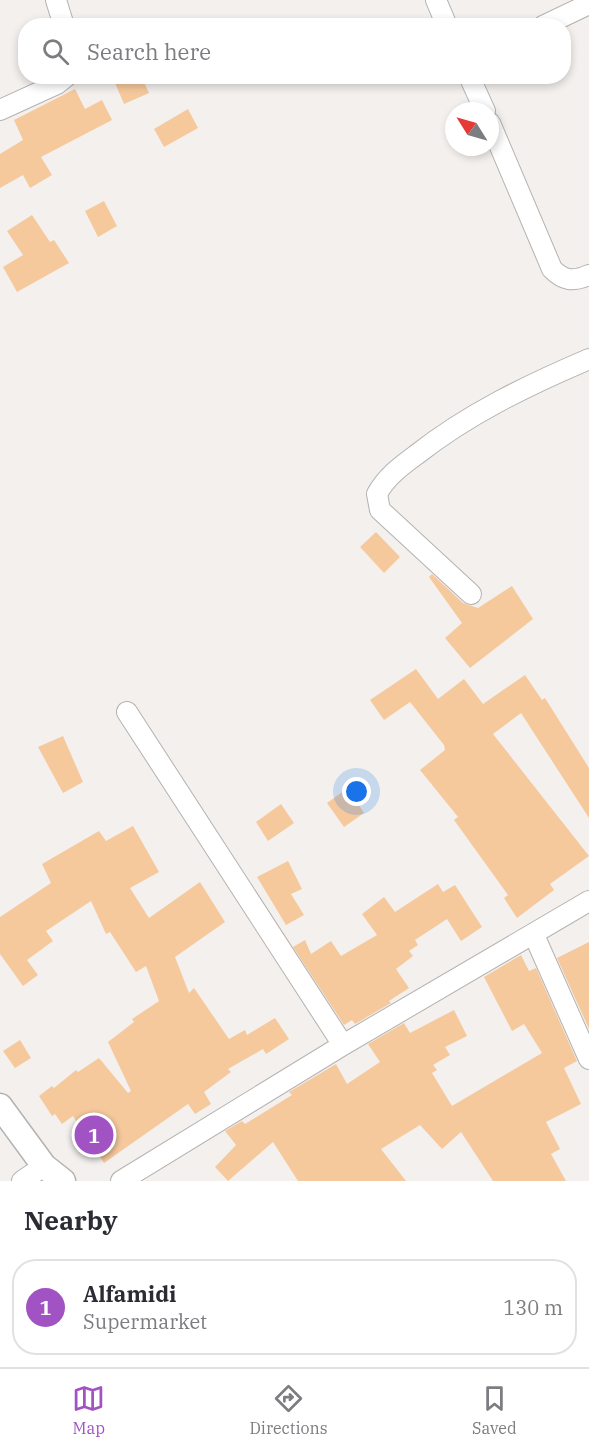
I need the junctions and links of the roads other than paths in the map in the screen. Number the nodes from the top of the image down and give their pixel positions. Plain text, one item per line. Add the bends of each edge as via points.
1 (56, 0) edge
2 (436, 0) edge
3 (589, 4) edge
4 (62, 18) edge
5 (444, 18) edge
6 (560, 18) edge
7 (57, 84) edge
8 (473, 84) edge
9 (481, 102) edge
10 (0, 110) edge
11 (499, 144) edge
12 (589, 275) edge
13 (589, 359) edge
14 (471, 594) dead end
15 (127, 712) dead end
16 (589, 901) edge
17 (534, 935) junction
18 (343, 1045) junction
19 (589, 1059) edge
20 (0, 1106) edge
21 (53, 1174) edge
22 (22, 1181) edge
23 (121, 1181) edge

1 - 4 street
2 - 5 street
3 - 6 street
7 - 10 street
8 - 9 street
11 - 12 street via 552,268 571,281
13 - 14 street via 480,411 402,466 376,494 380,510
15 - 18 street
16 - 17 street
17 - 18 street
17 - 19 street
18 - 23 street
20 - 21 street
21 - 22 street

